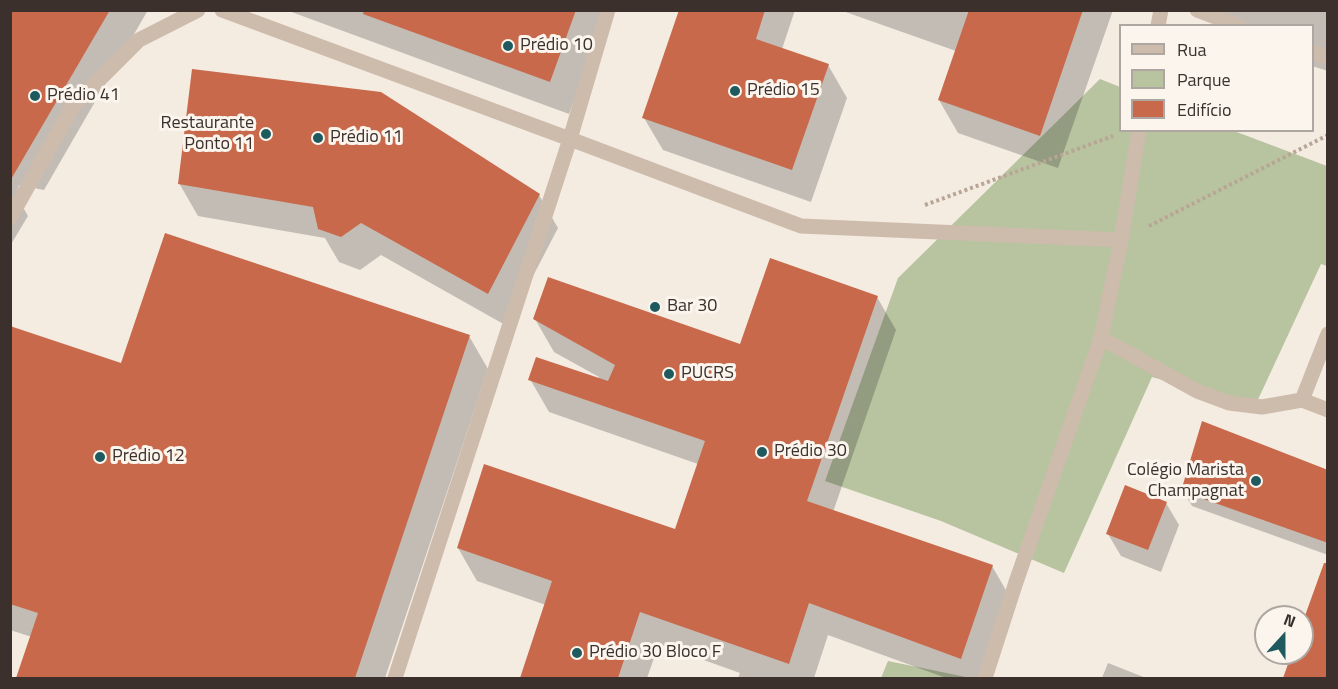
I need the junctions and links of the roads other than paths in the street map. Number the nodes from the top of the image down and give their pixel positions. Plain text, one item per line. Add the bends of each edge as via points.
1 (198, 10) edge
2 (222, 10) edge
3 (608, 10) edge
4 (1197, 10) edge
5 (1234, 24) edge
6 (1139, 132) edge
7 (570, 139) junction
8 (10, 218) edge
9 (1121, 240) junction
10 (1328, 334) edge
11 (1101, 338) junction
12 (1302, 400) junction
13 (1328, 410) edge
14 (395, 678) edge
15 (985, 678) edge

1 - 8 street via 139,40 73,106
2 - 7 street
3 - 7 street
4 - 5 street
6 - 9 street
7 - 9 street via 801,226
7 - 14 street
9 - 11 street
10 - 12 street
11 - 12 street via 1197,391 1230,403 1262,407
11 - 15 street
12 - 13 street

